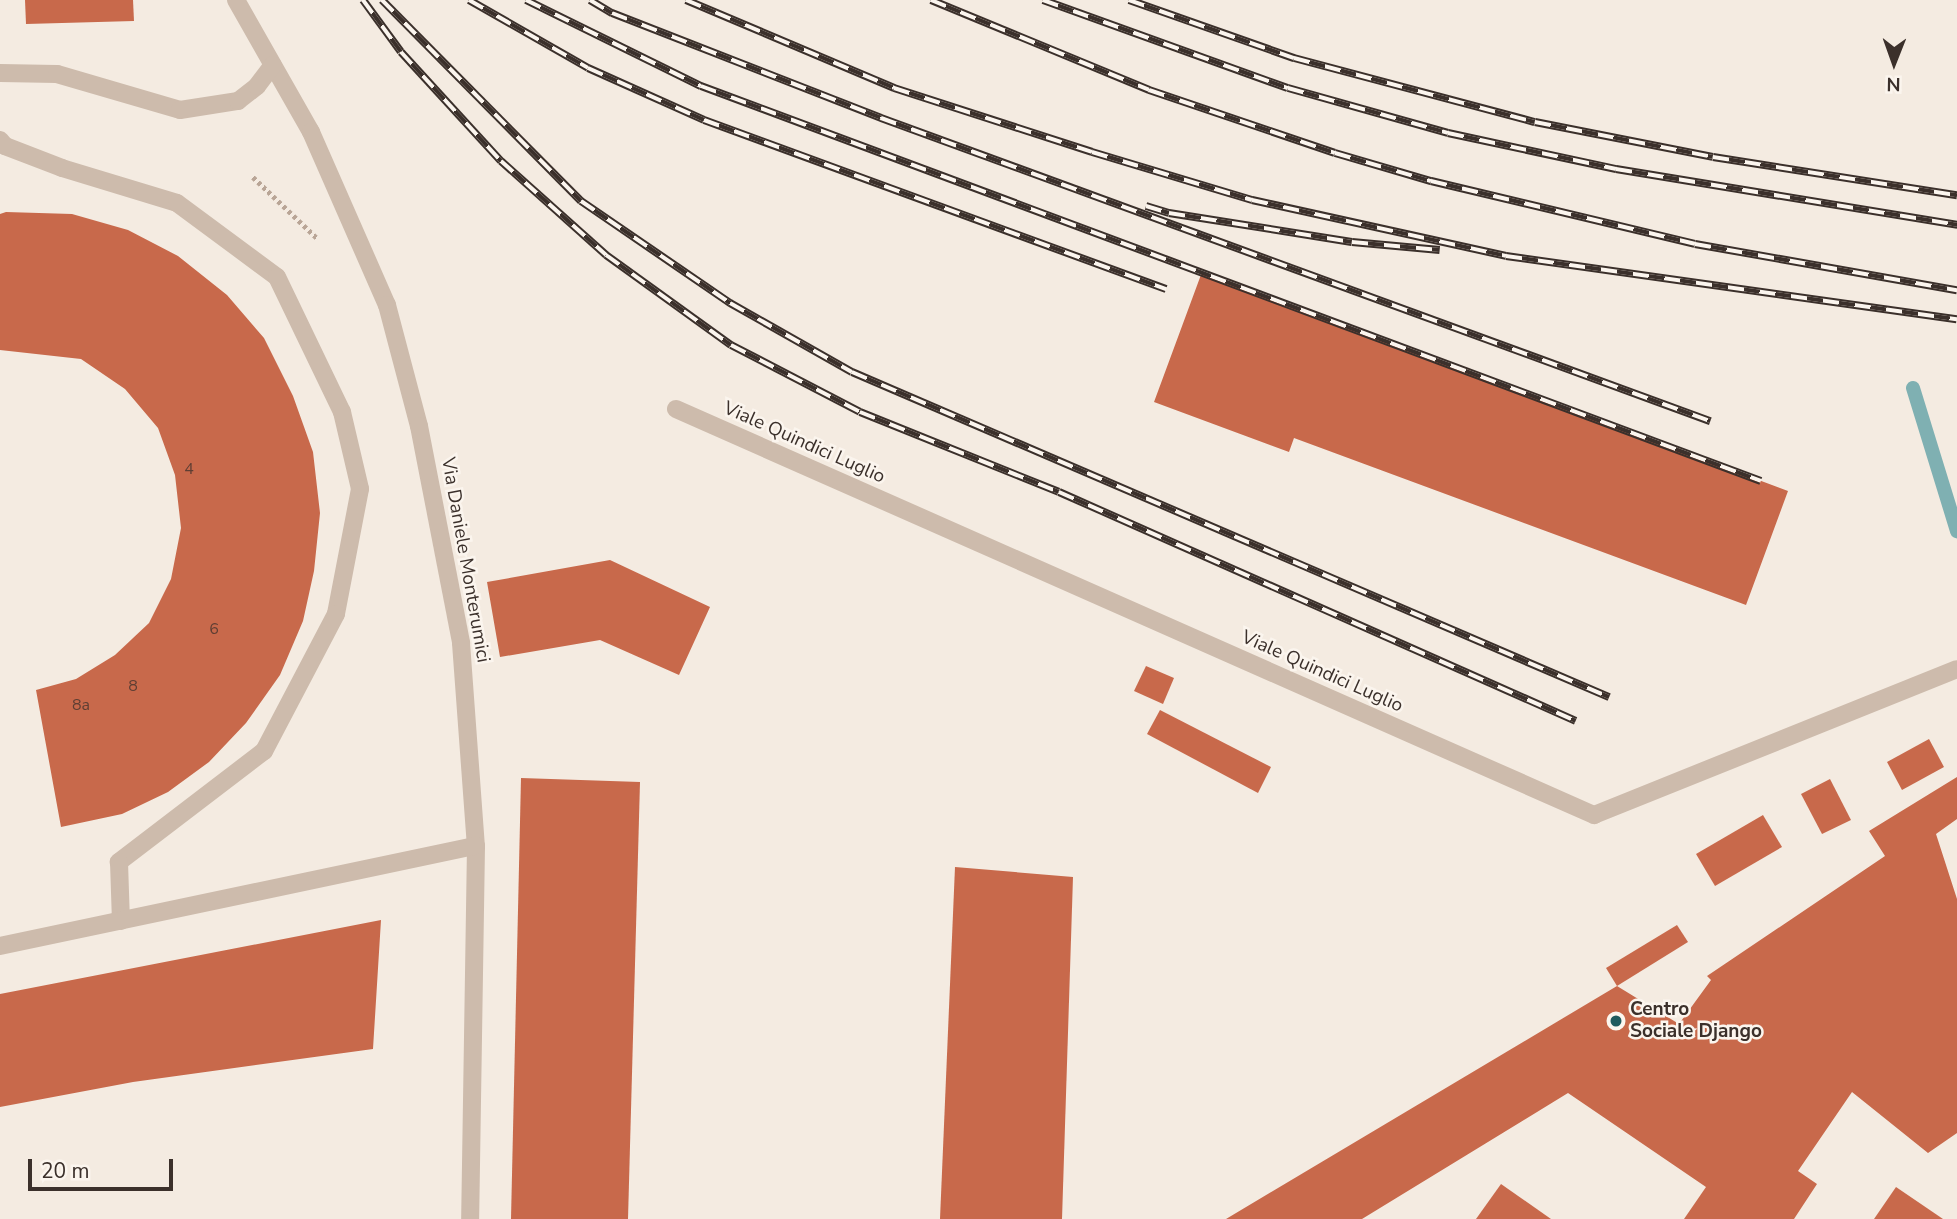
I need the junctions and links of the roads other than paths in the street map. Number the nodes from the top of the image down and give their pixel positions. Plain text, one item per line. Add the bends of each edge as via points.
1 (236, 0) edge
2 (273, 65) junction
3 (0, 73) edge
4 (0, 140) edge
5 (676, 409) dead end
6 (1957, 669) edge
7 (476, 846) junction
8 (121, 921) junction
9 (0, 946) edge
10 (470, 1219) edge

1 - 2 street, Via Daniele Monterumici
2 - 3 street via 238,101 180,110 57,74
2 - 7 street, Via Daniele Monterumici via 311,132 387,305 419,426 461,643
4 - 8 street via 62,168 177,202 277,277 342,412 360,489 336,614 264,751 119,862
5 - 6 street, Viale Quindici Luglio via 1594,815
7 - 8 street
7 - 10 street, Via Daniele Monterumici
8 - 9 street

